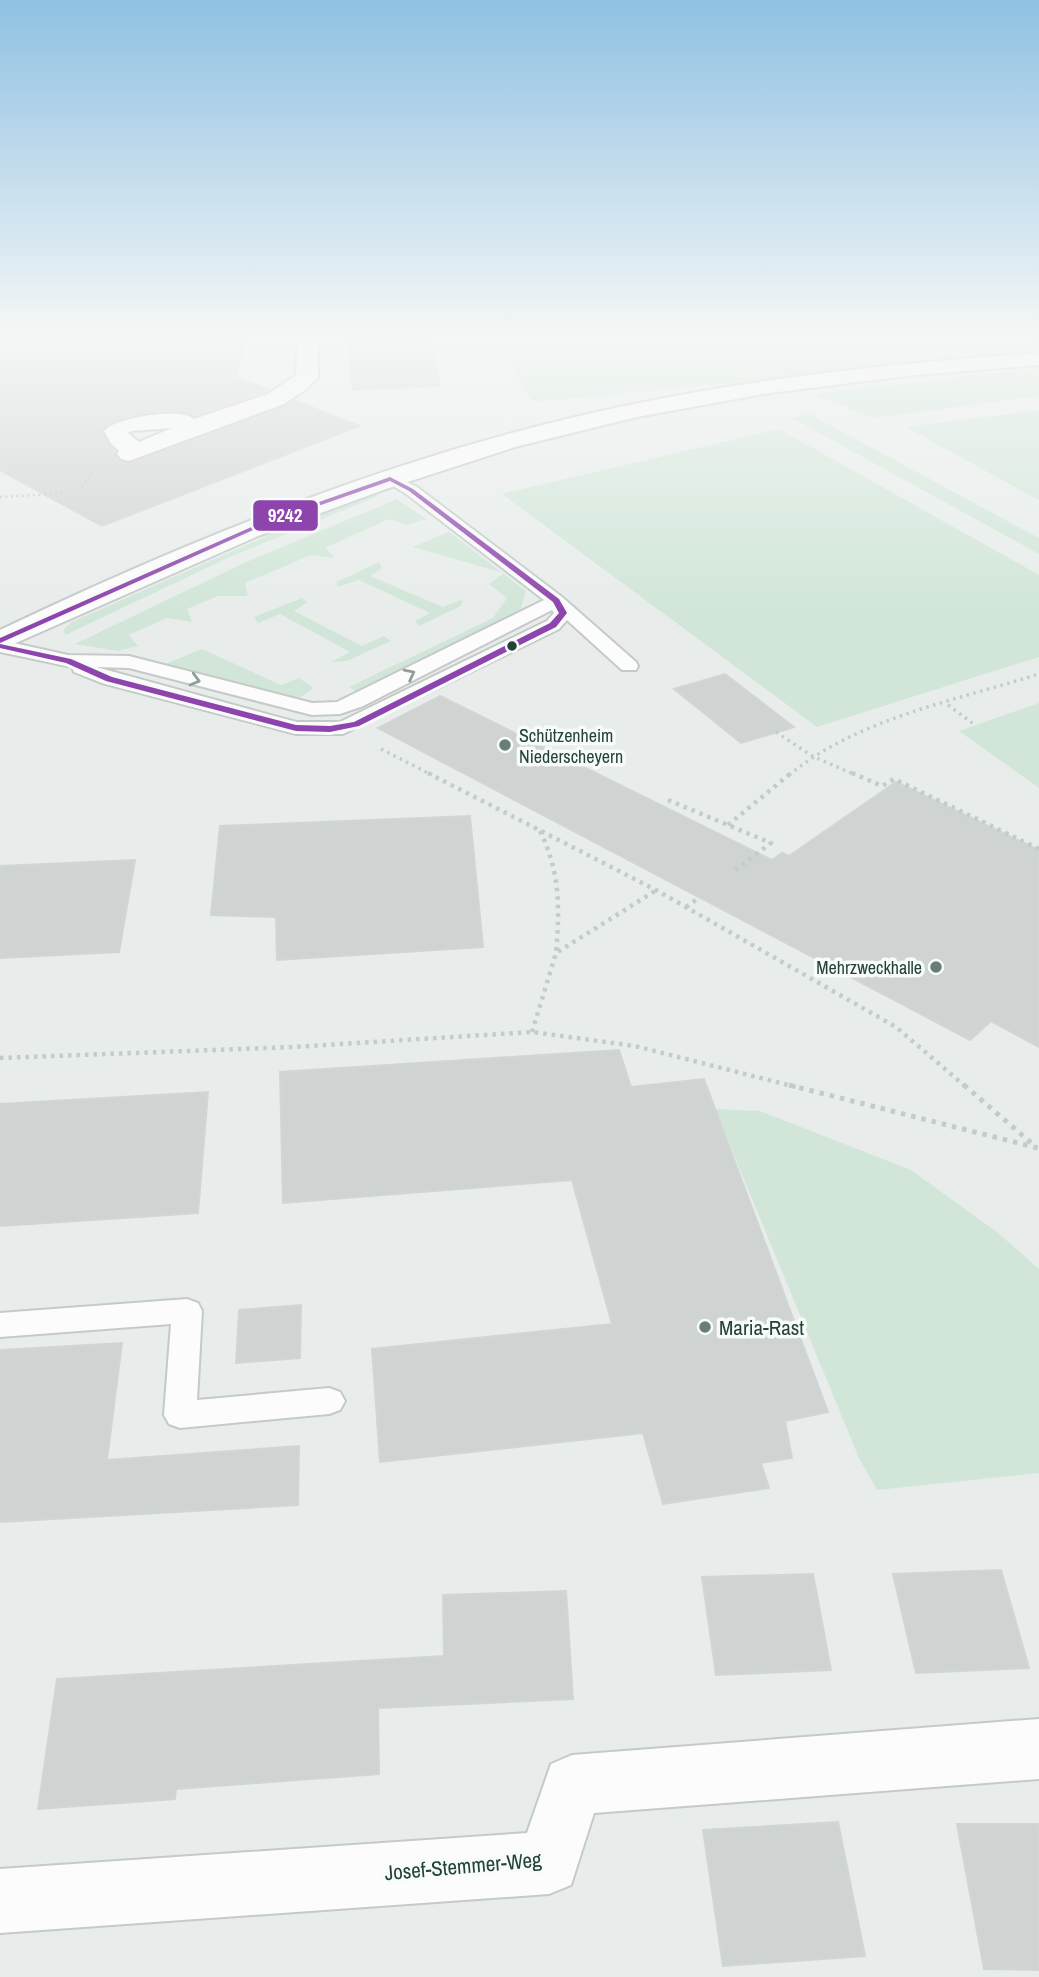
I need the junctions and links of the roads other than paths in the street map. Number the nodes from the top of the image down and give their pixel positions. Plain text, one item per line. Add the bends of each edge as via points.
1 (132, 424) edge
2 (586, 424) edge
3 (135, 451) road end
4 (390, 479) junction
5 (556, 601) junction
6 (0, 644) edge
7 (68, 661) junction
8 (629, 666) dead end
9 (0, 1325) edge
10 (328, 1401) dead end
11 (1039, 1749) edge
12 (0, 1901) edge

1 - 3 main road via 116,431 118,439
2 - 4 main road
4 - 5 lane via 411,490
4 - 6 main road via 267,522
7 -> 5 lane via 129,662 291,706 327,710 356,702
5 - 7 lane via 563,614 553,625 343,728 296,728 109,680
5 - 8 lane
6 - 7 lane
9 - 10 lane via 187,1311 180,1415
11 - 12 main road, Josef-Stemmer-Weg via 572,1785 549,1863

